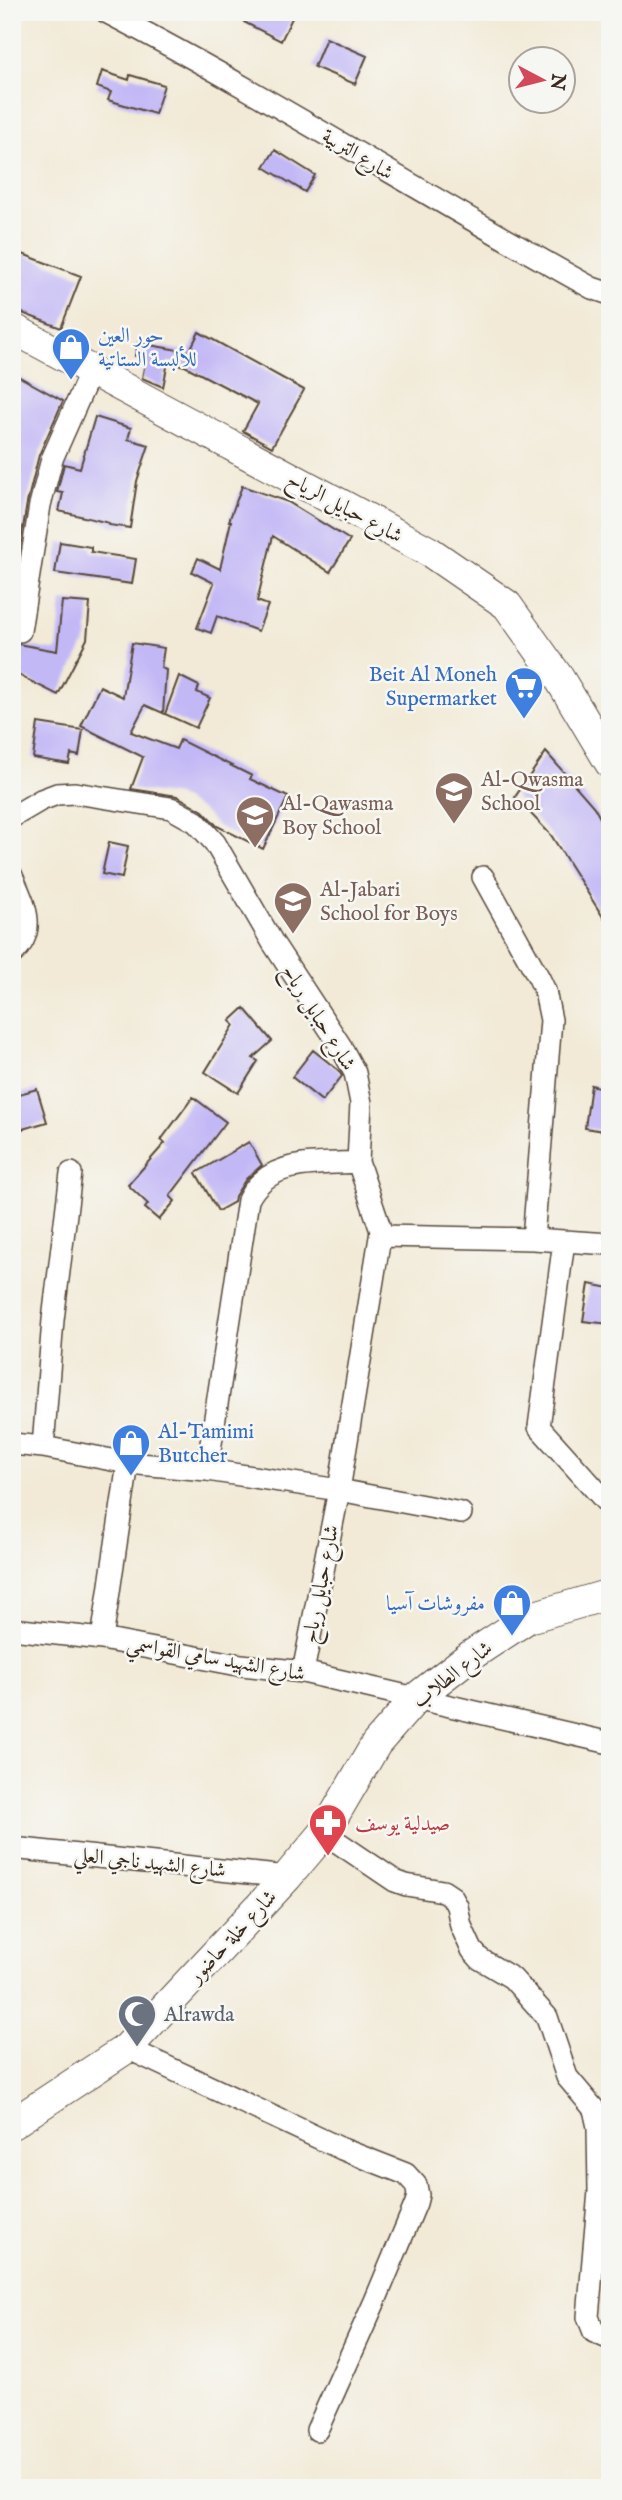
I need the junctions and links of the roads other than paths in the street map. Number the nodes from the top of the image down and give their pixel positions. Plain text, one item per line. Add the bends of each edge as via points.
1 (106, 12) edge
2 (610, 294) edge
3 (12, 328) edge
4 (91, 371) junction
5 (20, 631) dead end
6 (610, 763) edge
7 (12, 817) edge
8 (12, 876) edge
9 (483, 877) dead end
10 (12, 954) edge
11 (358, 1162) junction
12 (71, 1173) dead end
13 (381, 1236) junction
14 (533, 1239) junction
15 (564, 1241) junction
16 (610, 1244) edge
17 (12, 1444) edge
18 (43, 1447) junction
19 (128, 1463) junction
20 (206, 1470) junction
21 (339, 1490) junction
22 (610, 1506) edge
23 (461, 1513) dead end
24 (610, 1594) edge
25 (12, 1629) edge
26 (102, 1639) junction
27 (303, 1672) junction
28 (417, 1697) junction
29 (610, 1742) edge
30 (324, 1833) junction
31 (12, 1848) edge
32 (287, 1877) junction
33 (127, 2048) junction
34 (12, 2124) edge
35 (610, 2339) edge
36 (317, 2430) dead end

1 - 2 street, شارع التربية via 271,102 480,226
3 - 4 street, شارع حبايل الرياح
4 - 5 street via 52,459
4 - 6 street, شارع حبايل الرياح via 430,552 508,605
7 - 11 street, شارع حبايل رياح via 58,794 87,793 172,808 206,831 351,1066 361,1103
8 - 10 street via 27,924 26,938
9 - 14 street via 539,978 551,1020
11 - 13 street, شارع حبايل رياح
11 - 20 street via 276,1171 259,1182 248,1200
12 - 18 street
13 - 14 street
13 - 21 street, شارع حبايل رياح
14 - 15 street
15 - 16 street
15 - 22 street via 539,1427
17 - 18 street
18 - 19 street
19 - 20 street
19 - 26 street
20 - 21 street
21 - 23 street
21 - 27 street, شارع حبايل رياح
24 - 28 street, شارع الطلاب via 528,1618
25 - 26 street, شارع الشهيد سامي القواسمي
26 - 27 street, شارع الشهيد سامي القواسمي
27 - 28 street, شارع الشهيد سامي القواسمي
28 - 29 street, شارع الشهيد سامي القواسمي
28 - 30 street, شارع الطلاب via 376,1744
30 - 32 street, شارع الطلاب
30 - 35 street via 396,1881 449,1894 472,1950 512,1978 547,2017 567,2077 597,2118 599,2191 588,2317 594,2332
31 - 32 street, شارع الشهيد ناجي العلي
32 - 33 street, شارع خلة حاضور
33 - 34 street, شارع خلة حاضور
33 - 36 street via 342,2149 404,2173 416,2185 415,2203

